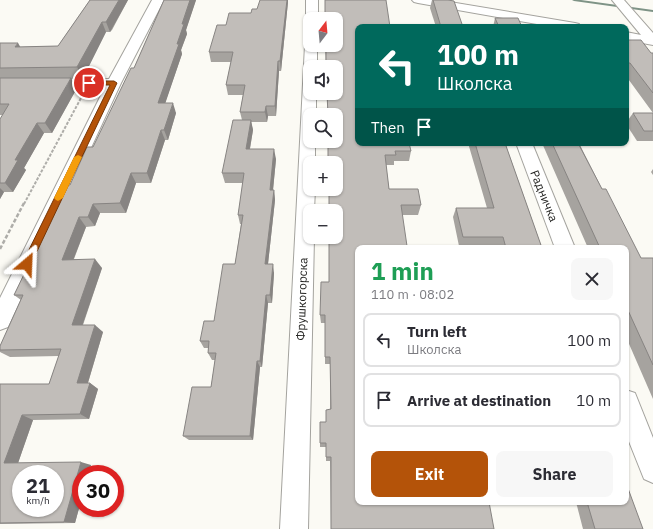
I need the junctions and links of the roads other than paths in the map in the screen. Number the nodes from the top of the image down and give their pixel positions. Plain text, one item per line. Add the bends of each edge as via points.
1 (158, 0) edge
2 (312, 0) edge
3 (418, 0) edge
4 (468, 4) edge
5 (621, 4) edge
6 (312, 12) edge
7 (475, 21) dead end
8 (561, 24) edge
9 (629, 37) edge
10 (653, 41) edge
11 (0, 83) edge
12 (114, 83) junction
13 (309, 100) edge
14 (525, 146) edge
15 (564, 245) edge
16 (0, 320) edge
17 (629, 410) edge
18 (653, 470) edge
19 (294, 529) edge

1 - 12 street
2 - 6 street
3 - 4 street
4 - 7 street
4 - 8 street
5 - 10 street
9 - 10 street
11 - 12 street
12 - 16 street
13 - 19 street, Фрушкогорска
14 - 15 street, Радничка
17 - 18 street

